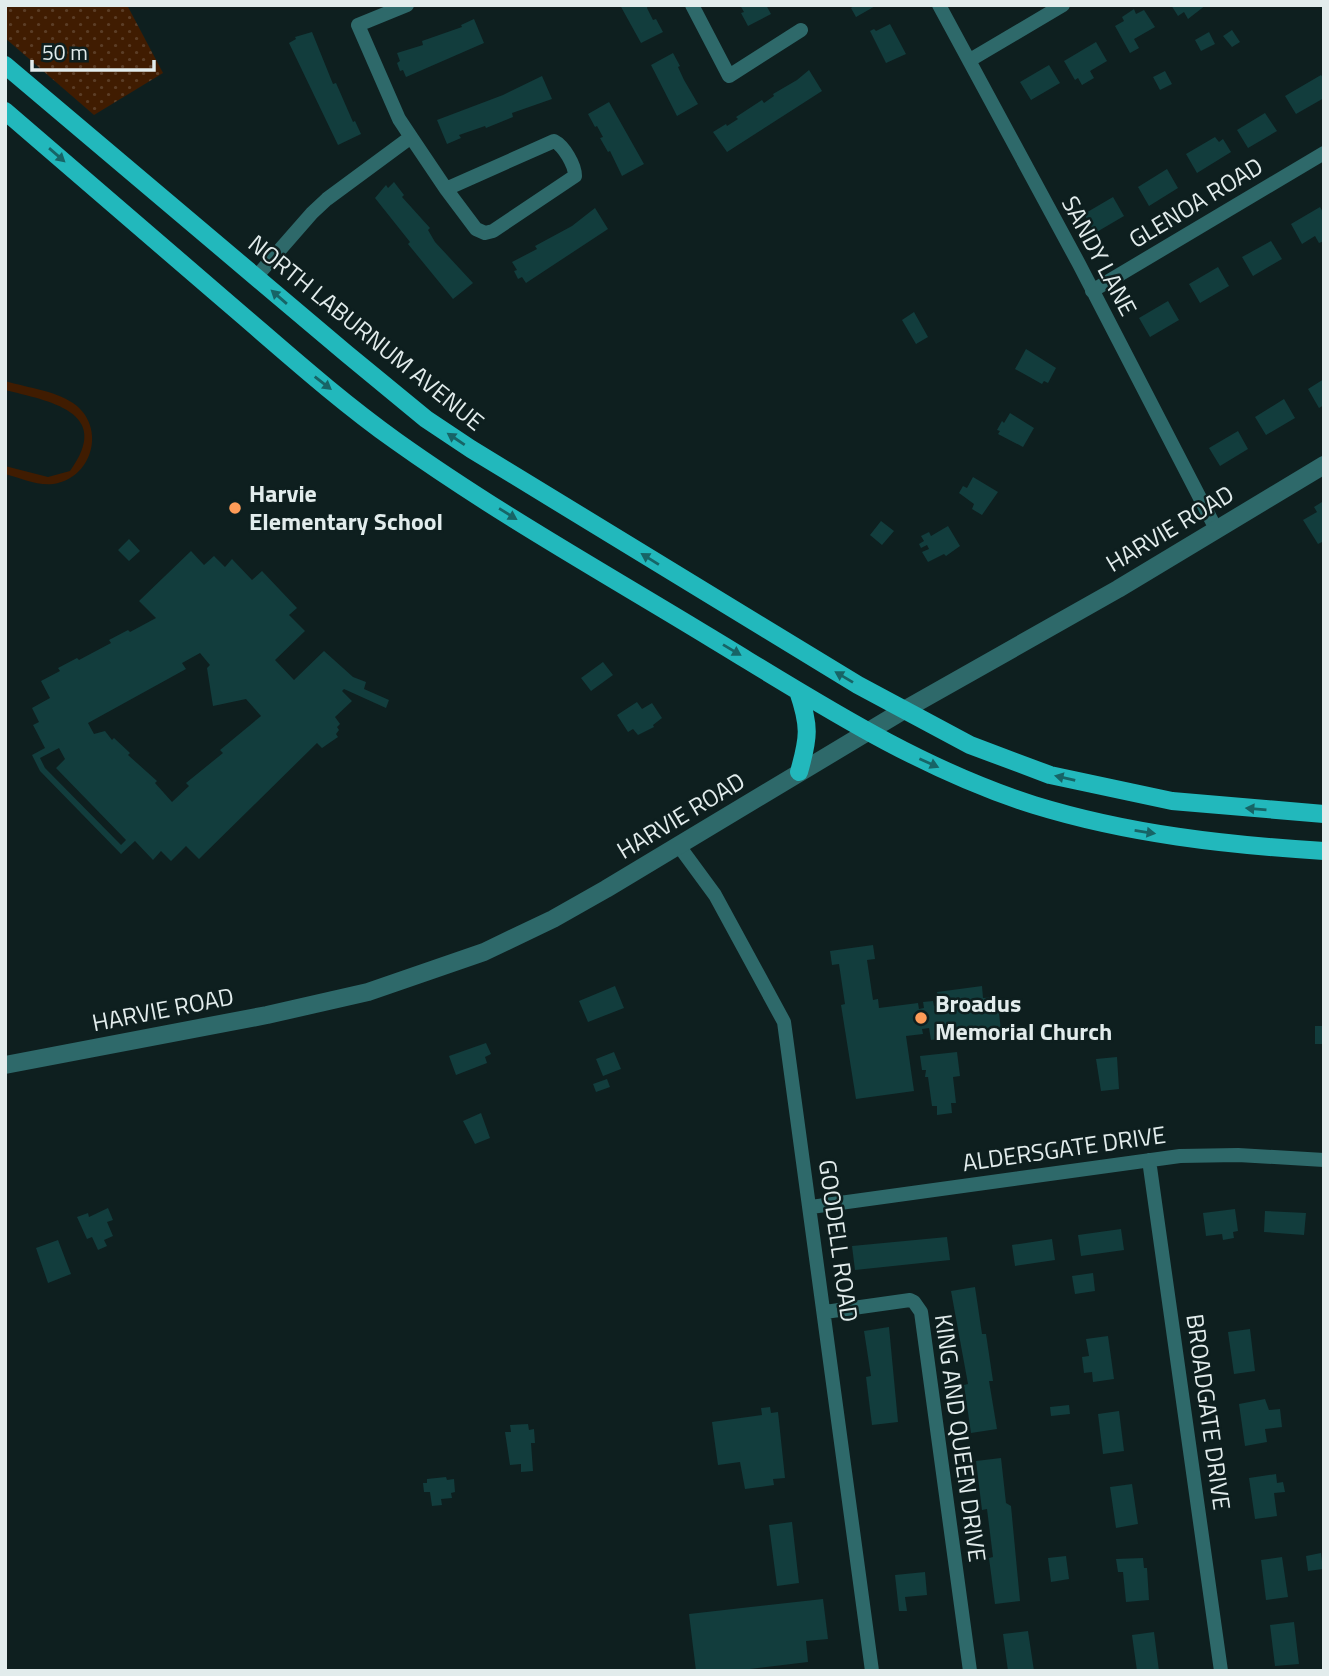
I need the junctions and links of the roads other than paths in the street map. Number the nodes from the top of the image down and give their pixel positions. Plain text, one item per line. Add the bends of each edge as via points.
1 (407, 5) edge
2 (692, 5) edge
3 (939, 5) edge
4 (1063, 5) edge
5 (801, 30) dead end
6 (970, 60) junction
7 (5, 65) edge
8 (5, 111) edge
9 (411, 137) junction
10 (1324, 153) edge
11 (446, 189) junction
12 (256, 277) junction
13 (1092, 291) junction
14 (1324, 465) edge
15 (1216, 529) junction
16 (799, 691) junction
17 (904, 710) junction
18 (869, 731) junction
19 (799, 772) junction
20 (1324, 814) edge
21 (679, 845) junction
22 (1324, 851) edge
23 (5, 1065) edge
24 (1149, 1160) junction
25 (1324, 1160) edge
26 (811, 1207) junction
27 (825, 1312) junction
28 (872, 1671) edge
29 (970, 1671) edge
30 (1221, 1671) edge

1 - 9 street via 358,25
2 - 5 street via 729,76
3 - 6 street, SANDY LANE
4 - 6 street
6 - 13 street, SANDY LANE
7 - 12 main road, NORTH LABURNUM AVENUE
8 -> 16 main road via 315,378 395,440
9 - 11 street
9 - 12 street via 327,199
10 - 13 street, GLENOA ROAD
11 - 11 street via 554,141 576,172 572,180 485,233 476,229
17 -> 12 main road, NORTH LABURNUM AVENUE via 426,419
13 - 15 street, SANDY LANE
14 - 15 street, HARVIE ROAD
15 - 17 street, HARVIE ROAD
16 - 18 main road
16 - 19 main road via 808,728
17 - 18 street, HARVIE ROAD
20 -> 17 main road, NORTH LABURNUM AVENUE via 1172,801 1050,775 970,745
18 - 19 street, HARVIE ROAD
18 -> 22 main road via 976,784 1094,821 1177,837
19 - 21 street, HARVIE ROAD
21 - 23 street, HARVIE ROAD via 553,919 429,973 267,1015
21 - 26 street, GOODELL ROAD via 715,895 784,1022
24 - 25 street, ALDERSGATE DRIVE via 1205,1155
24 - 26 street, ALDERSGATE DRIVE
24 - 30 street, BROADGATE DRIVE
26 - 27 street, GOODELL ROAD
27 - 28 street, GOODELL ROAD
27 - 29 street, KING AND QUEEN DRIVE via 909,1300 921,1312

